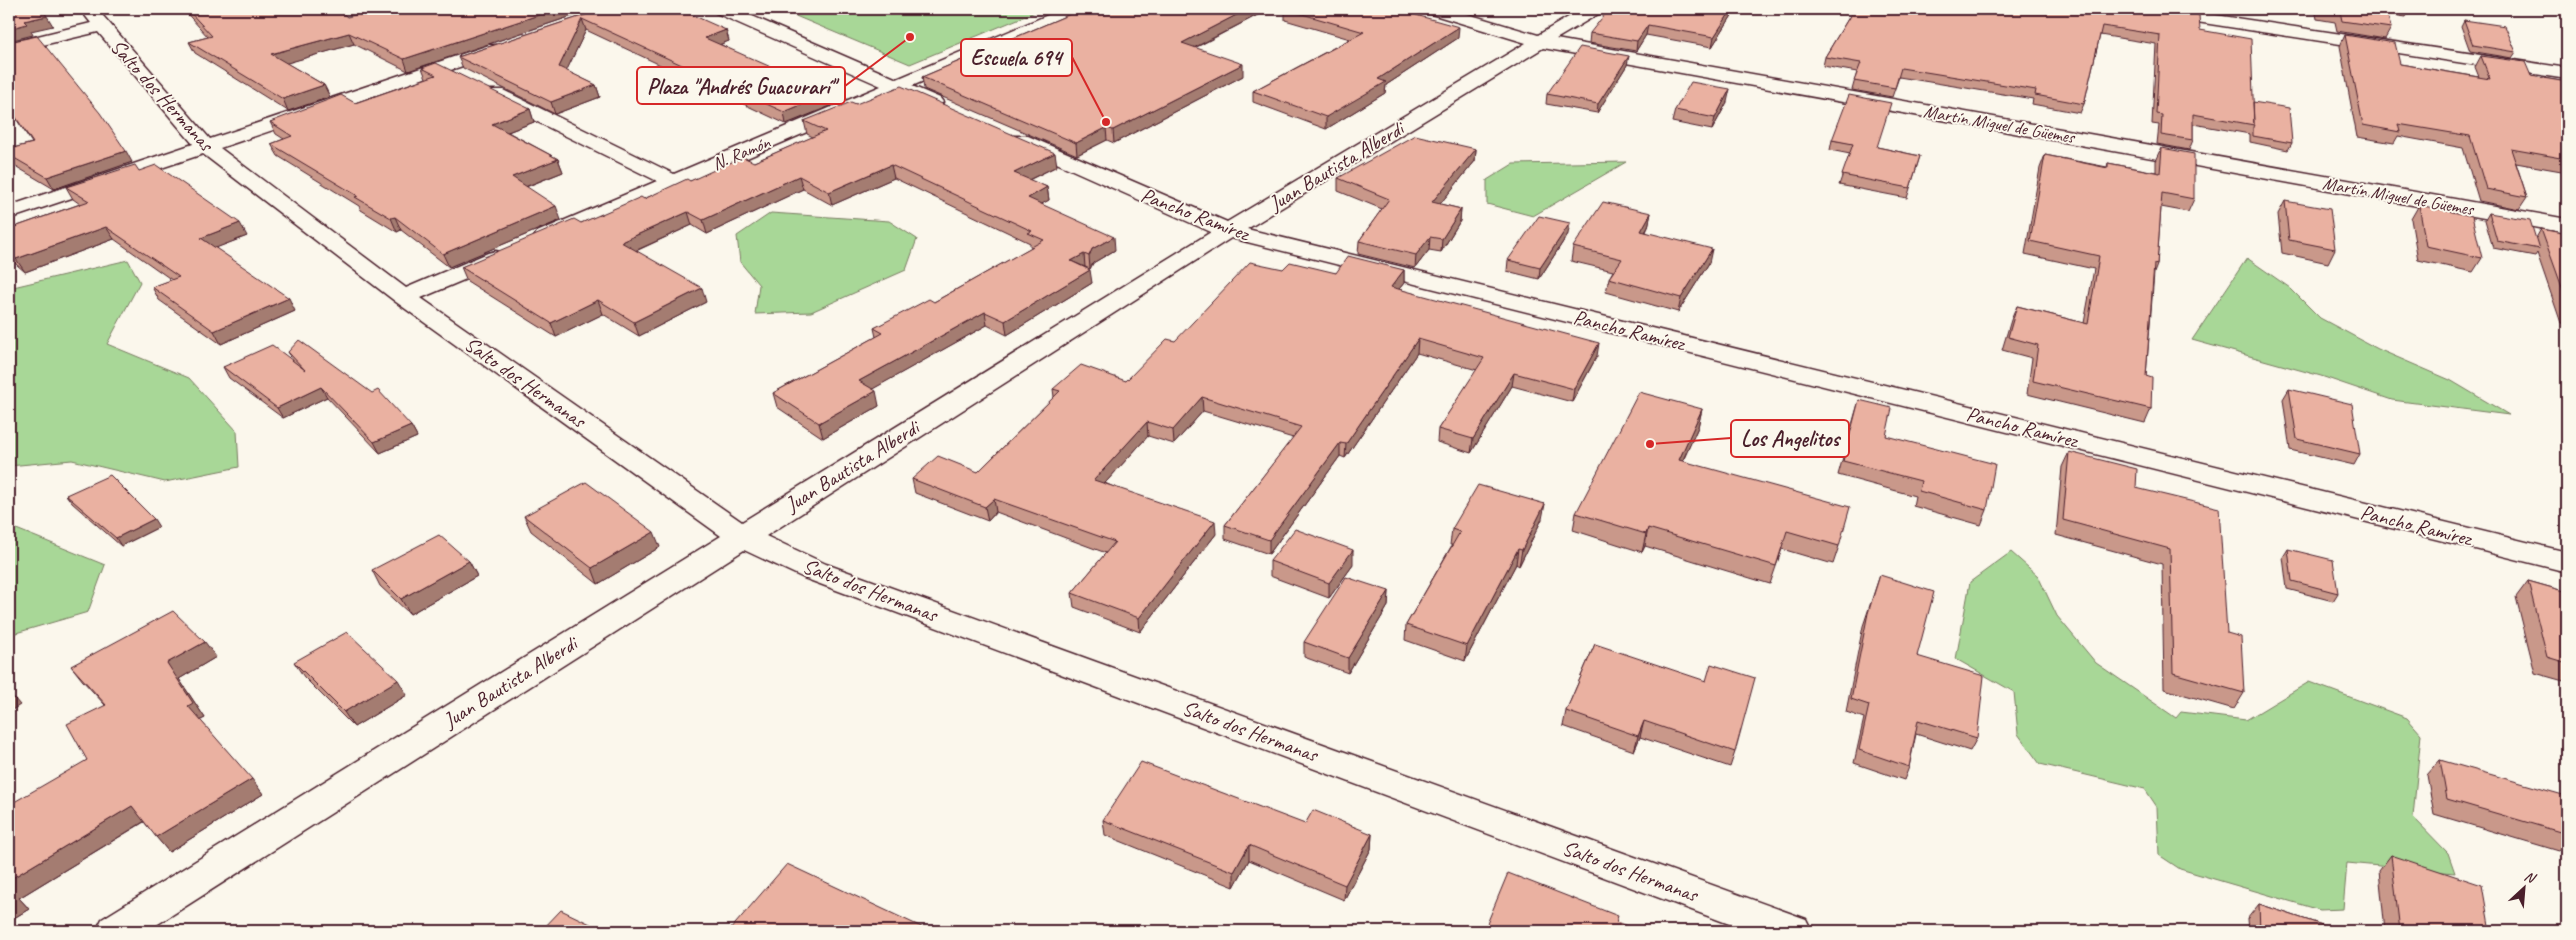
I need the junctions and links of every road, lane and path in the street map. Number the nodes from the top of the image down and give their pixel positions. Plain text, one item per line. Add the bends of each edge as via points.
1 (722, 9) edge
2 (1076, 9) edge
3 (1434, 9) edge
4 (1594, 9) edge
5 (2145, 9) edge
6 (94, 17) edge
7 (1541, 42) junction
8 (515, 43) edge
9 (9, 48) edge
10 (443, 67) junction
11 (2567, 74) edge
12 (897, 86) junction
13 (950, 109) edge
14 (1004, 133) edge
15 (206, 148) junction
16 (674, 182) junction
17 (9, 214) edge
18 (2567, 226) edge
19 (1228, 231) junction
20 (404, 297) junction
21 (741, 536) junction
22 (2567, 562) edge
23 (115, 931) edge
24 (1793, 931) edge

1 - 12 street
2 - 12 street, N. Ramón
3 - 7 street, Martín Miguel de Güemes
4 - 7 street, Juan Bautista Alberdi
5 - 11 street
6 - 9 street
6 - 15 street, Salto dos Hermanas
7 - 18 street, Martín Miguel de Güemes
7 - 19 street, Juan Bautista Alberdi
8 - 10 street
10 - 15 street
10 - 16 street
12 - 13 street
12 - 16 street, N. Ramón
14 - 19 street, Pancho Ramírez
15 - 17 street
15 - 20 street, Salto dos Hermanas
16 - 20 street, N. Ramón
19 - 21 street, Juan Bautista Alberdi
19 - 22 street, Pancho Ramírez
20 - 21 street, Salto dos Hermanas
21 - 23 street, Juan Bautista Alberdi
21 - 24 street, Salto dos Hermanas via 815,572

